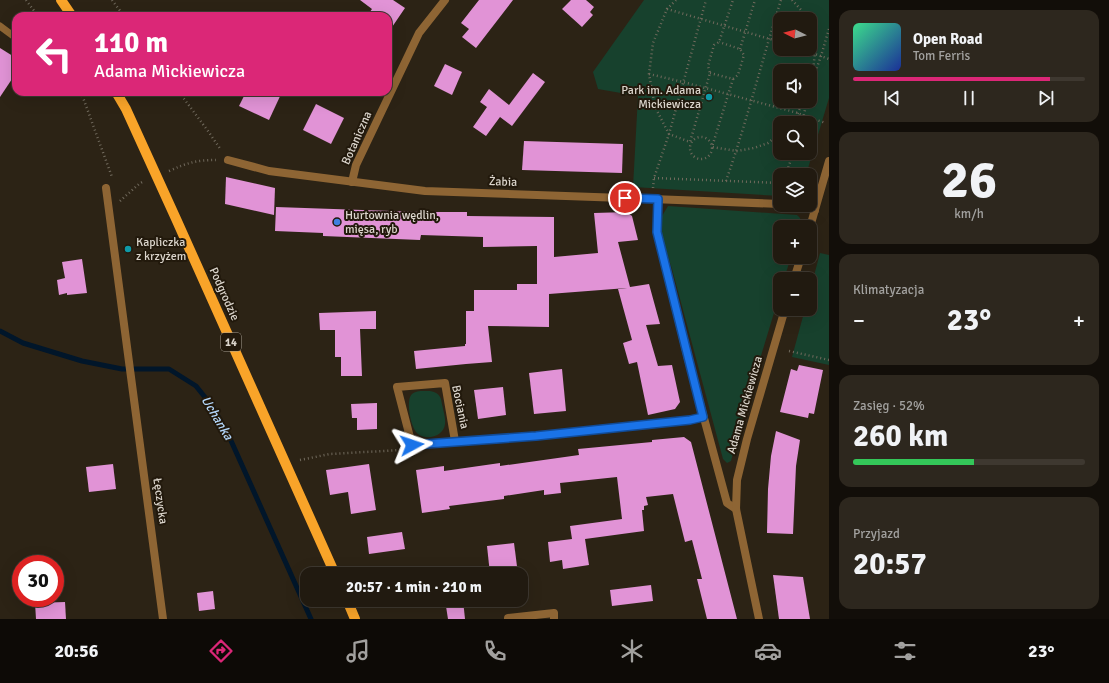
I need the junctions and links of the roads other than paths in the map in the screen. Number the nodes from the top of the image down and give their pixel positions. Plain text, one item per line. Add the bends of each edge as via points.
1 (62, 0) edge
2 (444, 0) edge
3 (68, 12) edge
4 (0, 26) edge
5 (12, 35) edge
6 (392, 90) edge
7 (118, 96) edge
8 (389, 96) edge
9 (228, 160) road end
10 (829, 161) edge
11 (352, 182) junction
12 (106, 188) dead end
13 (655, 199) junction
14 (817, 203) edge
15 (773, 204) edge
16 (783, 316) edge
17 (703, 417) junction
18 (455, 441) junction
19 (736, 509) junction
20 (332, 567) edge
21 (350, 607) edge
22 (163, 619) edge
23 (355, 619) edge
24 (508, 619) edge
25 (554, 619) edge
26 (759, 619) edge

1 - 3 main road
2 - 6 street, Botaniczna via 419,33
4 - 5 lane
7 - 20 main road, Podgrodzie / 14
8 - 11 street, Botaniczna via 356,165
9 - 11 street, Żabia via 269,171
10 - 14 street
11 - 13 street, Żabia via 425,191
12 - 22 street, Łęczycka
13 - 15 street, Żabia
13 - 17 street, Adama Mickiewicza via 657,232
16 - 19 street, Adama Mickiewicza via 747,439 738,480
17 - 18 street, Bociania via 536,436
17 - 19 street, Adama Mickiewicza via 727,502
18 - 18 street, Bociania via 445,383 397,387 412,445
19 - 26 street, Adama Mickiewicza
21 - 23 main road
24 - 25 street via 554,613

